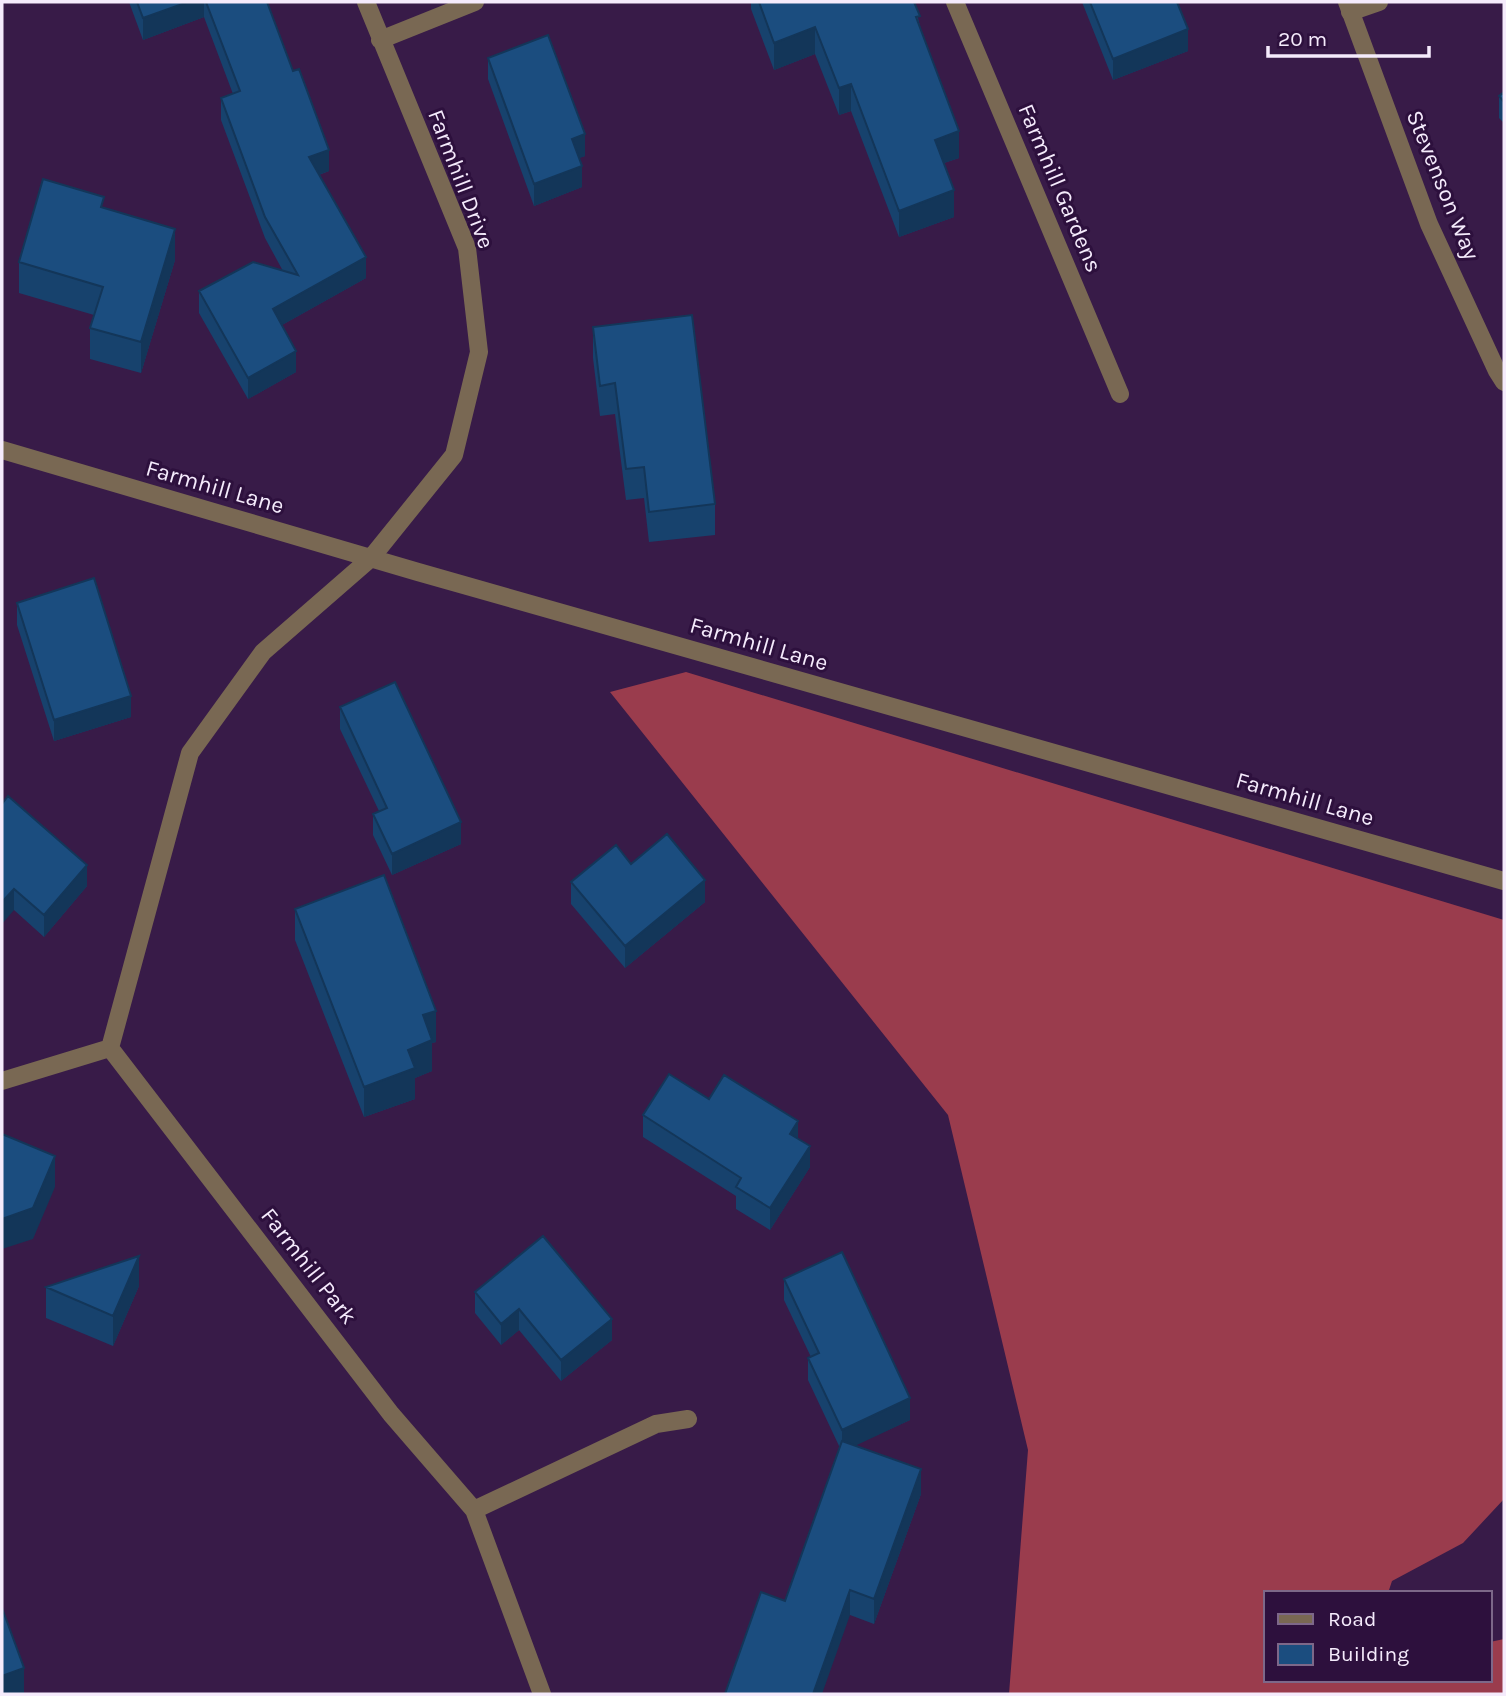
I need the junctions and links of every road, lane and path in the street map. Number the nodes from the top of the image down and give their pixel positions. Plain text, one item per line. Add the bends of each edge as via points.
1 (366, 2) edge
2 (475, 2) edge
3 (955, 2) edge
4 (1379, 2) edge
5 (1349, 7) edge
6 (380, 40) junction
7 (1504, 382) edge
8 (1120, 394) dead end
9 (2, 450) edge
10 (371, 558) junction
11 (1504, 881) edge
12 (110, 1048) junction
13 (2, 1081) edge
14 (688, 1419) dead end
15 (474, 1510) junction
16 (542, 1694) edge

1 - 6 street, Farmhill Drive
2 - 6 street
3 - 8 street, Farmhill Gardens
4 - 5 street
5 - 7 street, Stevenson Way via 1429,224
6 - 10 street, Farmhill Drive via 467,248 479,352 454,455
9 - 10 street, Farmhill Lane
10 - 11 street, Farmhill Lane
10 - 12 street via 262,652 190,753
12 - 13 street
12 - 15 street, Farmhill Park via 391,1414
14 - 15 street via 656,1424
15 - 16 street, Farmhill Park

